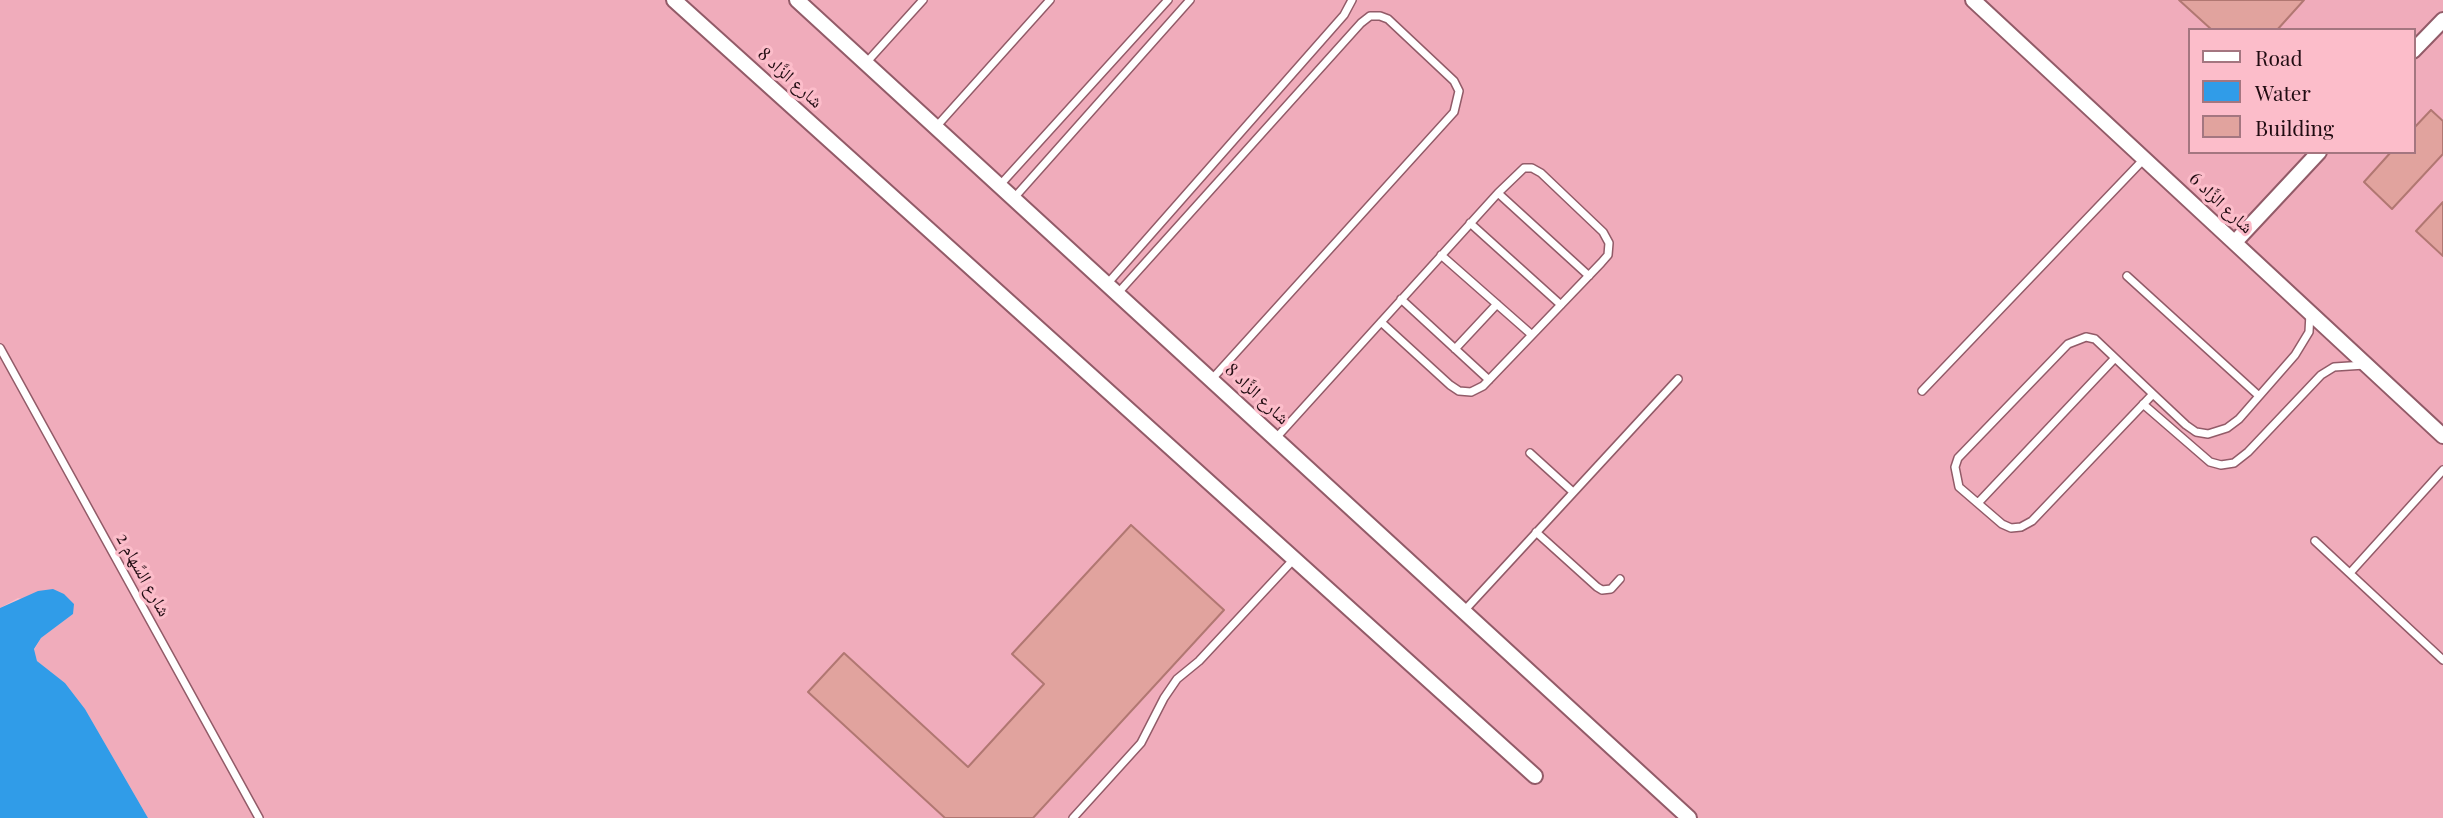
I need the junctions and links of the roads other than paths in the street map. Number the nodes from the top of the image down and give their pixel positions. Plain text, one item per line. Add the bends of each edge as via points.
1 (674, 0) edge
2 (923, 0) edge
3 (1050, 0) edge
4 (1168, 0) edge
5 (1190, 0) edge
6 (1352, 0) edge
7 (799, 1) edge
8 (1981, 3) edge
9 (2443, 20) edge
10 (2415, 49) edge
11 (866, 63) junction
12 (936, 127) junction
13 (2317, 154) edge
14 (2144, 158) junction
15 (1000, 185) junction
16 (1498, 193) junction
17 (1014, 198) junction
18 (1470, 223) junction
19 (2235, 242) junction
20 (1441, 255) junction
21 (1589, 276) junction
22 (2127, 276) dead end
23 (1113, 288) junction
24 (1401, 299) junction
25 (1497, 304) junction
26 (1561, 305) junction
27 (2310, 313) junction
28 (1381, 322) junction
29 (1532, 335) junction
30 (0, 348) edge
31 (1455, 349) junction
32 (2115, 358) junction
33 (2367, 365) junction
34 (1212, 379) junction
35 (1678, 379) dead end
36 (1489, 380) junction
37 (1922, 391) dead end
38 (2153, 394) junction
39 (2259, 396) junction
40 (2143, 404) junction
41 (2443, 436) edge
42 (1276, 438) junction
43 (1530, 453) dead end
44 (2443, 470) edge
45 (1573, 492) junction
46 (1978, 503) junction
47 (1536, 532) junction
48 (2315, 541) dead end
49 (1294, 558) junction
50 (2350, 573) junction
51 (1620, 579) dead end
52 (1463, 611) junction
53 (2443, 660) edge
54 (1535, 776) dead end
55 (259, 818) edge
56 (1073, 818) edge
57 (1689, 818) edge

1 - 49 street, شارع الزَّاد 8
2 - 11 lane
3 - 12 lane
4 - 15 lane
5 - 17 lane
6 - 23 lane
7 - 11 street, شارع الزَّاد 8
8 - 14 street, شارع الزَّاد 6
9 - 10 street
11 - 12 street, شارع الزَّاد 8
12 - 15 street, شارع الزَّاد 8
13 - 19 street
14 - 19 street, شارع الزَّاد 6
14 - 37 lane
15 - 17 street, شارع الزَّاد 8
16 - 18 lane
16 - 21 lane
16 - 21 lane via 1524,168 1541,173 1609,243 1608,255
17 - 23 street, شارع الزَّاد 8
18 - 20 lane
18 - 26 lane
19 - 27 street, شارع الزَّاد 6
20 - 24 lane
20 - 25 lane
21 - 26 lane
22 - 39 lane
23 - 34 street, شارع الزَّاد 8
23 - 34 lane via 1361,23 1370,16 1388,19 1454,81 1459,91 1454,112
24 - 28 lane
24 - 31 lane
25 - 29 lane
25 - 31 lane
26 - 29 lane
27 - 33 street, شارع الزَّاد 6
27 - 39 lane via 2303,345
28 - 36 lane via 1459,391 1471,391
28 - 42 lane
29 - 36 lane
30 - 55 lane, شارع السِّهام 2
31 - 36 lane
32 - 38 lane
32 - 46 lane
32 - 46 lane via 2086,337 2068,344 1958,458 1959,487
33 - 40 lane via 2334,368 2321,375 2234,463 2210,462
33 - 41 street, شارع الزَّاد 6
34 - 42 street, شارع الزَّاد 8
35 - 45 lane
38 - 39 lane via 2186,425 2208,434 2227,428
38 - 40 lane
40 - 46 lane via 2032,521 2011,528
42 - 52 street, شارع الزَّاد 8
43 - 45 lane
44 - 50 lane
45 - 47 lane
47 - 51 lane via 1602,590 1611,589
47 - 52 lane
48 - 50 lane
49 - 54 street, شارع الزَّاد 8
49 - 56 lane via 1177,679 1141,743
50 - 53 lane
52 - 57 street, شارع الزَّاد 8

